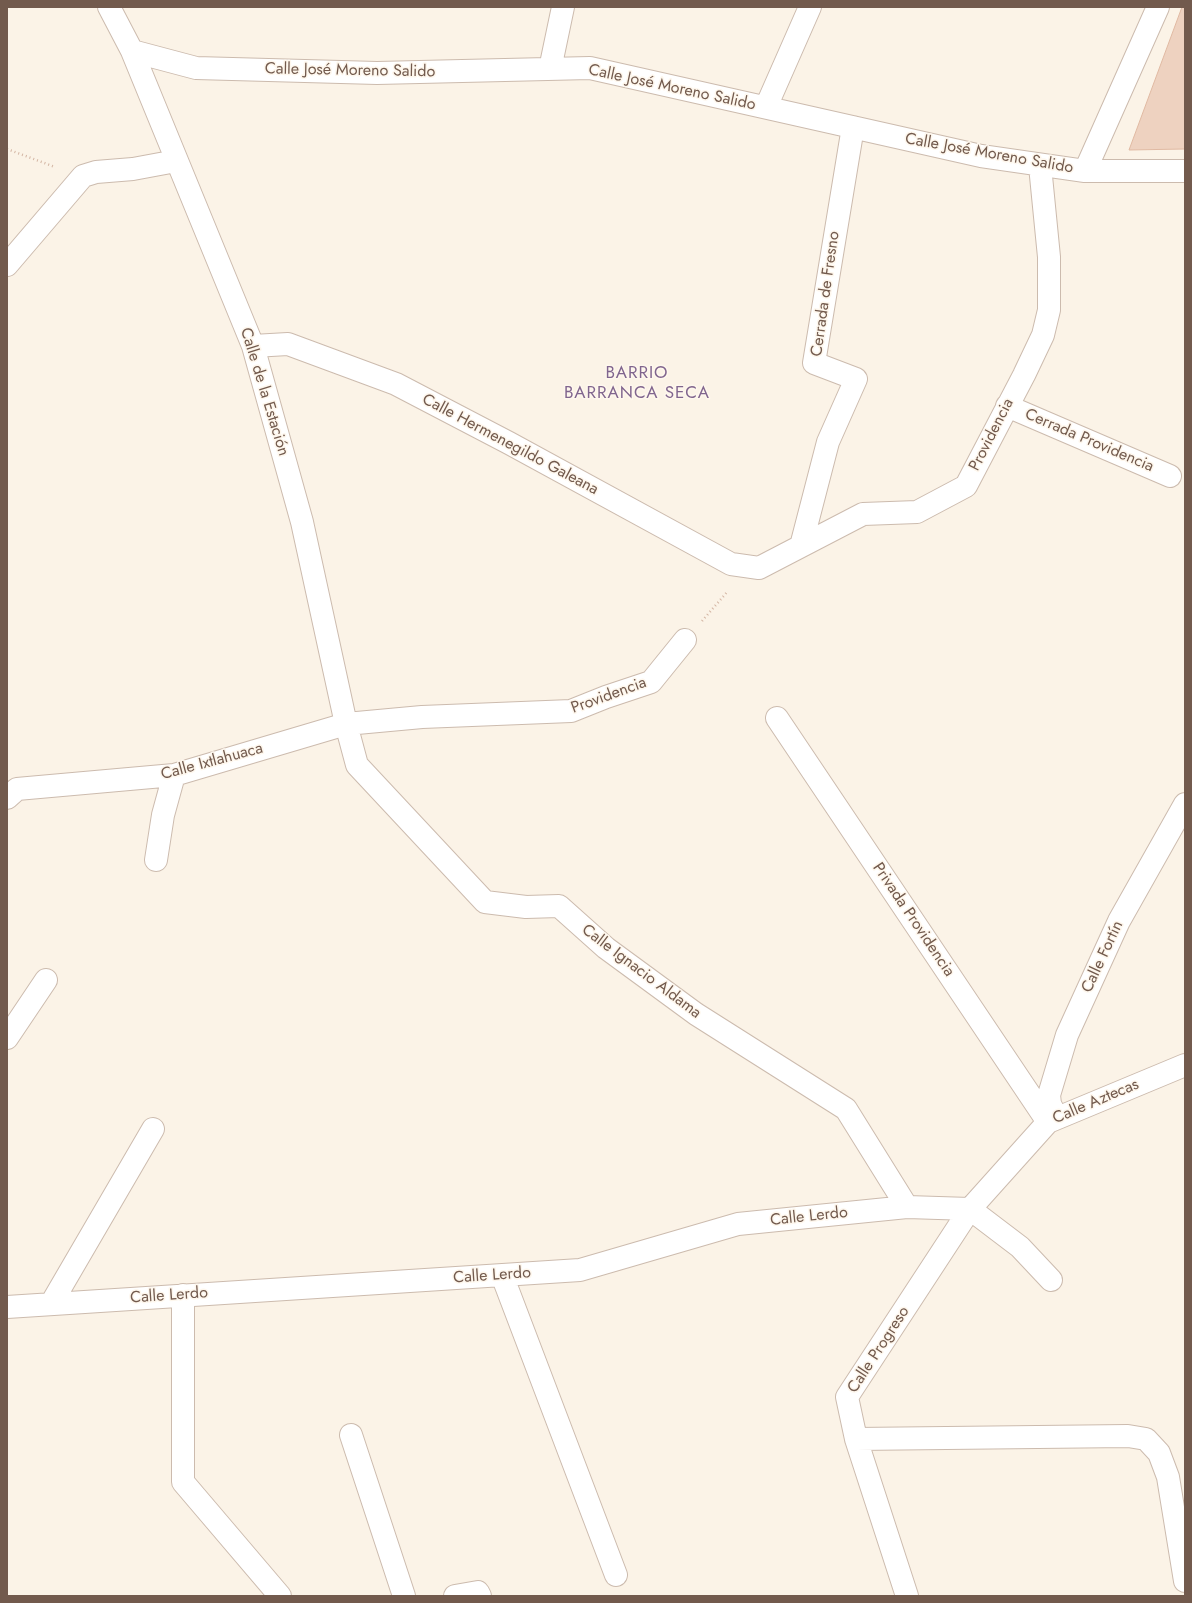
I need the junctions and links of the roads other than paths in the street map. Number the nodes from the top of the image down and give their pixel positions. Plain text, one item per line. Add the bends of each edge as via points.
1 (110, 7) edge
2 (562, 7) edge
3 (810, 7) edge
4 (1158, 7) edge
5 (132, 51) junction
6 (550, 69) junction
7 (766, 107) junction
8 (853, 127) junction
9 (176, 161) junction
10 (1040, 166) junction
11 (1085, 171) junction
12 (1185, 171) edge
13 (7, 265) edge
14 (253, 346) junction
15 (1007, 406) junction
16 (1170, 476) dead end
17 (801, 546) junction
18 (752, 567) joint
19 (685, 640) road end
20 (777, 718) dead end
21 (346, 724) junction
22 (174, 775) junction
23 (7, 798) edge
24 (1185, 804) edge
25 (156, 860) dead end
26 (46, 980) dead end
27 (7, 1038) edge
28 (1185, 1065) edge
29 (1052, 1120) junction
30 (153, 1130) dead end
31 (907, 1206) junction
32 (970, 1208) junction
33 (502, 1275) junction
34 (1051, 1280) dead end
35 (184, 1296) junction
36 (51, 1304) junction
37 (7, 1307) edge
38 (351, 1435) dead end
39 (856, 1439) junction
40 (616, 1575) dead end
41 (1185, 1581) edge
42 (280, 1596) edge
43 (404, 1596) edge
44 (455, 1596) edge
45 (480, 1596) edge
46 (907, 1596) edge

1 - 5 street
2 - 6 street
3 - 7 street
4 - 11 street
5 - 6 street, Calle José Moreno Salido via 196,68 377,74
5 - 9 street, Calle de la Estación
6 - 7 street, Calle José Moreno Salido via 590,68
7 - 8 street, Calle José Moreno Salido
8 - 10 street, Calle José Moreno Salido via 981,156
8 - 17 street, Cerrada de Fresno via 814,363 856,379 828,442
9 - 13 street via 83,176
9 - 14 street, Calle de la Estación
10 - 11 street, Calle José Moreno Salido
10 - 15 street, Providencia via 1049,258 1049,310 1043,335
11 - 12 street, Calle José Moreno Salido
14 - 18 street, Calle Hermenegildo Galeana via 288,344 396,384 731,564
14 - 21 street, Calle de la Estación via 302,522
15 - 16 street, Cerrada Providencia
15 - 17 street, Providencia via 966,486 917,512 863,514
17 - 18 street, Providencia
19 - 21 street, Providencia via 651,682 571,711 430,717
20 - 29 street, Privada Providencia
21 - 22 street, Calle Ixtlahuaca
21 - 31 street, Calle Ignacio Aldama via 357,765 485,902 526,907 559,906 606,948 696,1014 846,1109
22 - 23 street, Calle Ixtlahuaca via 18,789
22 - 25 street via 163,815
24 - 29 street, Calle Fortín via 1119,921 1067,1036 1049,1095
26 - 27 street
28 - 29 street, Calle Aztecas
29 - 32 street, Calle Aztecas
30 - 36 street
31 - 32 street, Calle Lerdo
31 - 33 street, Calle Lerdo via 738,1224 580,1270
32 - 34 street via 1020,1247
32 - 39 street, Calle Progreso via 848,1397
33 - 35 street, Calle Lerdo
33 - 40 street
35 - 36 street, Calle Lerdo
35 - 42 street via 183,1482
36 - 37 street, Calle Lerdo
38 - 43 street
39 - 41 street via 1128,1436 1146,1439 1159,1453 1168,1477
39 - 46 street, Calle Progreso
44 - 45 street via 478,1592

